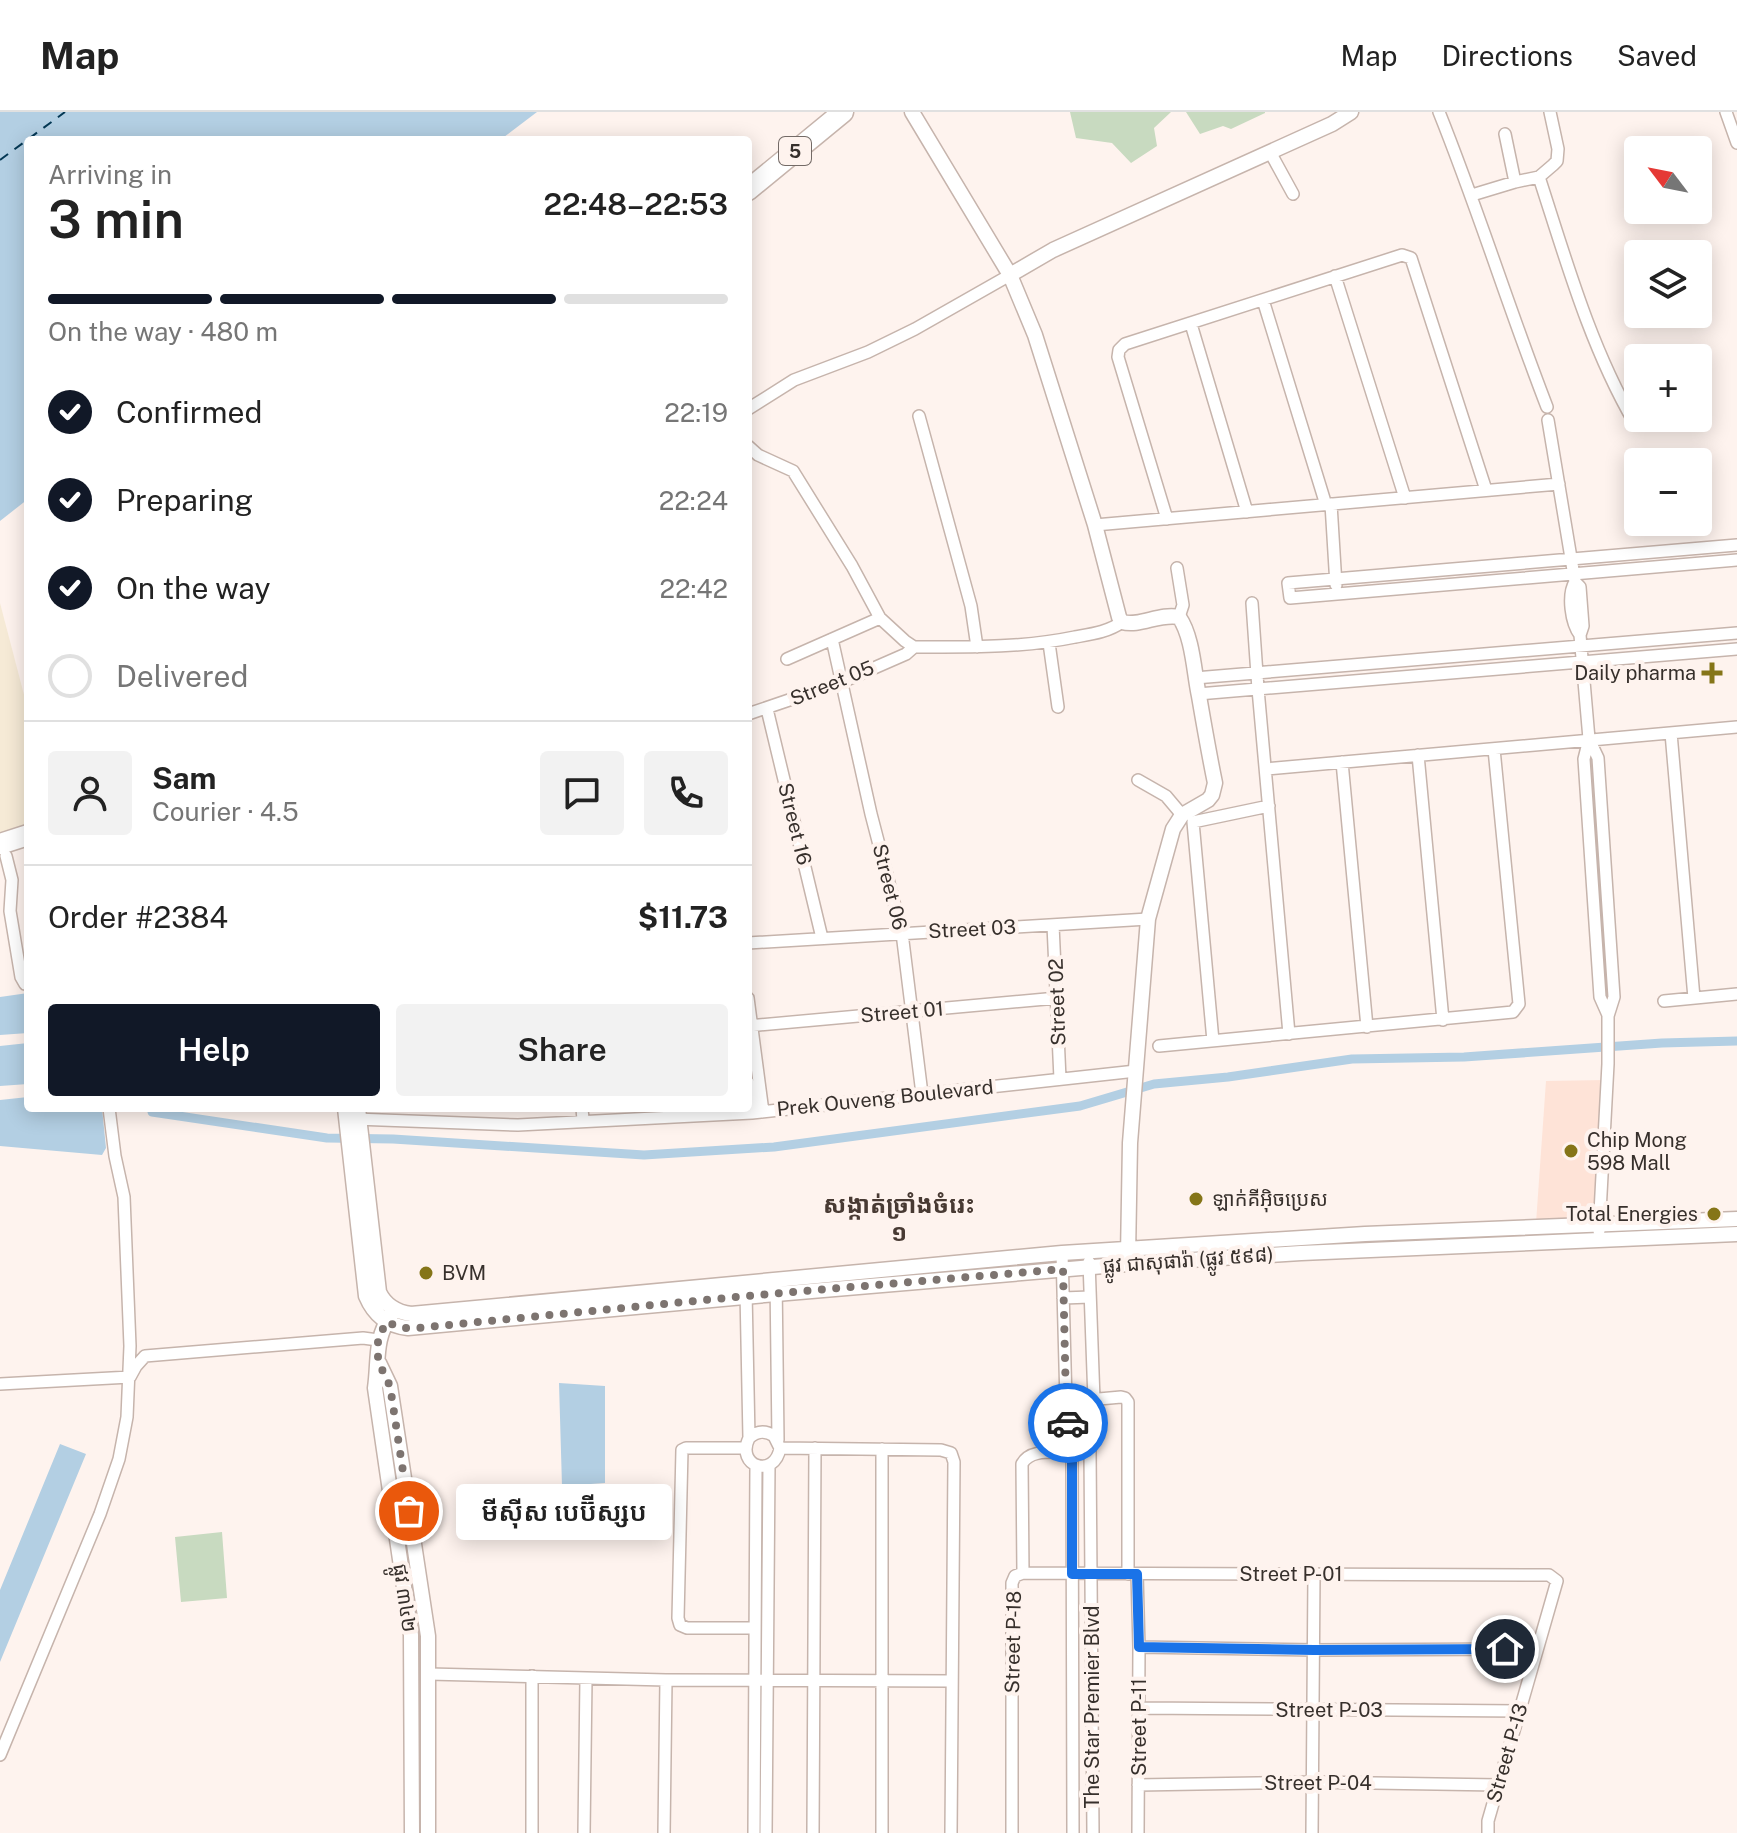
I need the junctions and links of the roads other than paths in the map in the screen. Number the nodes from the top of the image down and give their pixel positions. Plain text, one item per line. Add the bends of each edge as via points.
1 (843, 112) edge
2 (912, 112) edge
3 (1351, 112) edge
4 (1439, 112) edge
5 (1550, 112) edge
6 (1726, 112) edge
7 (816, 123) edge
8 (1505, 134) dead end
9 (1737, 143) edge
10 (1270, 152) junction
11 (752, 170) edge
12 (1539, 177) junction
13 (1515, 182) junction
14 (752, 186) edge
15 (1293, 194) dead end
16 (1472, 195) junction
17 (1010, 275) junction
18 (1335, 276) junction
19 (1263, 300) junction
20 (1191, 324) junction
21 (1624, 404) edge
22 (752, 406) edge
23 (919, 416) dead end
24 (752, 450) edge
25 (1559, 484) junction
26 (1486, 490) junction
27 (1405, 498) junction
28 (1328, 504) junction
29 (1247, 512) junction
30 (1167, 519) junction
31 (1095, 525) junction
32 (1737, 545) edge
33 (1695, 549) junction
34 (1571, 559) junction
35 (1737, 560) edge
36 (1695, 563) junction
37 (1177, 568) dead end
38 (1456, 569) junction
39 (1574, 578) junction
40 (1336, 579) junction
41 (1456, 583) junction
42 (1337, 594) junction
43 (1252, 603) dead end
44 (1179, 617) junction
45 (880, 618) junction
46 (1122, 622) junction
47 (1736, 633) edge
48 (832, 639) junction
49 (1581, 640) junction
50 (1633, 641) junction
51 (1049, 643) junction
52 (914, 647) junction
53 (977, 647) junction
54 (1736, 649) edge
55 (1522, 651) junction
56 (1634, 658) junction
57 (787, 659) dead end
58 (1414, 660) junction
59 (1583, 662) junction
60 (1524, 667) junction
61 (1256, 673) junction
62 (1416, 676) junction
63 (1195, 678) junction
64 (842, 682) junction
65 (1258, 689) junction
66 (1198, 694) junction
67 (1058, 707) dead end
68 (767, 709) junction
69 (752, 713) edge
70 (1737, 727) edge
71 (1671, 733) junction
72 (1589, 739) junction
73 (1494, 749) junction
74 (1418, 755) junction
75 (1342, 762) junction
76 (1266, 769) junction
77 (1138, 780) dead end
78 (1269, 806) junction
79 (1182, 815) junction
80 (24, 838) edge
81 (24, 849) edge
82 (2, 853) edge
83 (1607, 893) junction
84 (1593, 894) junction
85 (1148, 919) junction
86 (1053, 925) junction
87 (902, 933) junction
88 (822, 938) junction
89 (752, 943) edge
90 (1612, 960) junction
91 (1598, 961) junction
92 (24, 982) edge
93 (1737, 994) edge
94 (1057, 998) junction
95 (1694, 998) junction
96 (1664, 1001) dead end
97 (912, 1011) junction
98 (1608, 1016) junction
99 (1443, 1020) junction
100 (752, 1026) edge
101 (1367, 1027) junction
102 (1289, 1034) junction
103 (1213, 1041) junction
104 (1159, 1046) dead end
105 (752, 1048) edge
106 (1136, 1075) junction
107 (1060, 1079) junction
108 (752, 1094) edge
109 (922, 1094) junction
110 (110, 1112) edge
111 (758, 1113) junction
112 (583, 1114) edge
113 (352, 1117) edge
114 (1737, 1219) edge
115 (1599, 1232) junction
116 (1737, 1234) edge
117 (1089, 1251) junction
118 (1062, 1253) junction
119 (1128, 1256) junction
120 (1089, 1267) junction
121 (1063, 1269) junction
122 (815, 1283) junction
123 (776, 1286) junction
124 (746, 1289) junction
125 (1090, 1297) junction
126 (1063, 1298) junction
127 (391, 1316) junction
128 (378, 1340) junction
129 (378, 1361) junction
130 (130, 1377) junction
131 (0, 1384) edge
132 (1097, 1400) junction
133 (1066, 1402) junction
134 (747, 1443) junction
135 (779, 1444) junction
136 (815, 1448) junction
137 (882, 1449) junction
138 (1072, 1452) junction
139 (762, 1465) junction
140 (1023, 1573) junction
141 (1072, 1574) junction
142 (1091, 1574) junction
143 (1133, 1574) junction
144 (1314, 1574) junction
145 (1557, 1581) joint
146 (755, 1628) junction
147 (1139, 1647) junction
148 (1537, 1649) junction
149 (1314, 1650) junction
150 (429, 1674) junction
151 (532, 1676) junction
152 (586, 1679) junction
153 (666, 1680) junction
154 (761, 1680) junction
155 (814, 1680) junction
156 (882, 1681) junction
157 (952, 1681) junction
158 (1139, 1708) junction
159 (1313, 1710) junction
160 (1520, 1711) junction
161 (0, 1755) edge
162 (1312, 1782) junction
163 (1138, 1785) junction
164 (1498, 1785) junction
165 (412, 1833) edge
166 (428, 1833) edge
167 (532, 1833) edge
168 (584, 1833) edge
169 (664, 1833) edge
170 (754, 1833) edge
171 (766, 1833) edge
172 (813, 1833) edge
173 (882, 1833) edge
174 (951, 1833) edge
175 (1012, 1833) edge
176 (1073, 1833) edge
177 (1093, 1833) edge
178 (1138, 1833) edge
179 (1312, 1833) edge
180 (1488, 1833) edge

1 - 7 highway, 5
2 - 17 main road
3 - 10 main road
4 - 16 street
5 - 12 street via 1557,161
6 - 9 street
7 - 11 highway, 5
7 - 14 highway, 5
8 - 13 street
10 - 15 street
10 - 17 main road via 1053,250
12 - 13 street
12 - 21 street via 1588,322
13 - 16 street
16 - 25 street via 1548,413
17 - 22 street via 915,329 794,380
17 - 31 main road via 1040,349
18 - 19 street
18 - 26 street via 1402,255 1411,258
18 - 27 street
19 - 20 street
19 - 28 street
20 - 29 street
20 - 30 street via 1125,344 1118,357
23 - 53 street via 971,606
24 - 45 street via 793,471
25 - 26 street
25 - 34 street
26 - 27 street
27 - 28 street
28 - 29 street
28 - 40 street
29 - 30 street
30 - 31 street
31 - 46 main road
32 - 33 street
33 - 34 street
33 - 36 street
34 - 38 street
34 - 39 street
35 - 36 street
36 - 39 street
37 - 44 street via 1183,605
38 - 40 street
38 - 41 street
39 - 41 street
39 - 49 street via 1580,587
40 - 42 street
40 - 42 street via 1288,583 1290,598
41 - 42 street
43 - 61 street
44 - 46 main road
44 - 63 main road
45 - 48 street
45 - 52 street
46 - 51 street via 1111,630
47 - 50 street
47 - 54 street
48 - 57 street
48 - 64 street, Street 06
49 - 50 street
49 - 55 street
49 - 59 street
50 - 56 street
51 - 53 street
51 - 67 street
52 - 53 street
52 - 64 street, Street 05
54 - 56 street
55 - 58 street
55 - 60 street
56 - 59 street
58 - 61 street
58 - 62 street
59 - 60 street
59 - 72 street
60 - 62 street
61 - 63 street
61 - 65 street
62 - 65 street
63 - 66 main road
64 - 68 street, Street 05
64 - 87 street, Street 06
65 - 66 street
65 - 76 street
66 - 79 main road via 1215,783 1208,800
68 - 69 street, Street 05
68 - 88 street, Street 16
70 - 71 street
71 - 72 street
71 - 95 street
72 - 73 street
72 - 83 street via 1598,758
72 - 84 street via 1584,759
73 - 74 street
73 - 99 street via 1519,1004 1513,1012
74 - 75 street
74 - 99 street
75 - 76 street
75 - 101 street
76 - 78 street
77 - 79 street via 1166,796
78 - 102 street
78 - 103 street via 1193,822
79 - 85 main road via 1173,829
80 - 82 highway
81 - 82 highway
82 - 92 street via 12,880 10,911
83 - 84 street
83 - 90 street
84 - 91 street
85 - 86 street, Street 03
85 - 106 main road
86 - 87 street, Street 03
86 - 94 street, Street 02
87 - 88 street, Street 03
87 - 97 street, Street 06
88 - 89 street, Street 03
90 - 91 street
90 - 98 street via 1614,997
91 - 98 street via 1600,997
93 - 95 street
94 - 97 street, Street 01
94 - 107 street, Street 02
95 - 96 street
97 - 100 street, Street 01
97 - 109 street, Street 06
98 - 115 street
99 - 101 street
101 - 102 street
102 - 103 street
103 - 104 street
105 - 111 street
106 - 107 street, Prek Ouveng Boulevard
106 - 119 main road
107 - 109 street, Prek Ouveng Boulevard
108 - 111 street
109 - 111 street, Prek Ouveng Boulevard
110 - 130 street via 124,1197
111 - 112 street, Prek Ouveng Boulevard
112 - 113 street, Prek Ouveng Boulevard via 518,1125
113 - 127 main road via 366,1296 373,1311
114 - 115 main road, ផ្លូវ ជាសុផារ៉ា (ផ្លូវ ៥៩៨)
115 - 116 main road, ផ្លូវ ជាសុផារ៉ា (ផ្លូវ ៥៩៨)
115 - 119 main road, ផ្លូវ ជាសុផារ៉ា (ផ្លូវ ៥៩៨)
117 - 118 main road, ផ្លូវ ជាសុផារ៉ា (ផ្លូវ ៥៩៨)
117 - 119 main road, ផ្លូវ ជាសុផារ៉ា (ផ្លូវ ៥៩៨)
117 - 120 street, The Star Premier Blvd
118 - 121 street, The Star Premier Blvd
118 - 122 main road, ផ្លូវ ជាសុផារ៉ា (ផ្លូវ ៥៩៨)
119 - 120 main road, ផ្លូវ ជាសុផារ៉ា (ផ្លូវ ៥៩៨)
120 - 121 main road, ផ្លូវ ជាសុផារ៉ា (ផ្លូវ ៥៩៨)
120 - 125 street, The Star Premier Blvd
121 - 122 main road, ផ្លូវ ជាសុផារ៉ា (ផ្លូវ ៥៩៨)
121 - 126 street, The Star Premier Blvd
122 - 123 main road, ផ្លូវ ជាសុផារ៉ា (ផ្លូវ ៥៩៨)
123 - 124 main road, ផ្លូវ ជាសុផារ៉ា (ផ្លូវ ៥៩៨)
123 - 135 street
124 - 127 main road, ផ្លូវ ជាសុផារ៉ា (ផ្លូវ ៥៩៨) via 417,1328 402,1328
124 - 134 street
125 - 126 street
125 - 132 street, The Star Premier Blvd
126 - 133 street, The Star Premier Blvd
127 - 128 main road
128 - 129 main road
128 - 130 street via 145,1356
129 - 150 main road, ផ្លូវ ៣៤២ via 390,1386 428,1636
129 - 165 main road, ផ្លូវ ៣៤២ via 375,1388 411,1635
130 - 131 street
130 - 161 street via 119,1459
132 - 133 street
132 - 142 street, The Star Premier Blvd via 1091,1437
132 - 143 street, Street P-11 via 1121,1397 1128,1402
133 - 138 street, The Star Premier Blvd
134 - 135 street via 764,1431
134 - 139 street via 748,1458
134 - 146 street via 682,1450 678,1618 687,1628
135 - 136 street
135 - 139 street via 777,1458
136 - 137 street
136 - 155 street
137 - 156 street
137 - 157 street via 941,1450 951,1453 954,1462
138 - 140 street, Street P-18 via 1032,1453 1022,1464
138 - 141 street, The Star Premier Blvd
139 - 146 street
139 - 154 street
140 - 141 street, Street P-01
140 - 175 street, Street P-18 via 1012,1583
141 - 142 street, Street P-01
141 - 176 street, The Star Premier Blvd
142 - 143 street, Street P-01
142 - 177 street, The Star Premier Blvd
143 - 144 street, Street P-01
143 - 147 street, Street P-11
144 - 145 street, Street P-01 via 1549,1575
144 - 149 street
145 - 148 street, Street P-13
146 - 154 street
147 - 149 street
147 - 158 street, Street P-11
148 - 149 street
148 - 160 street, Street P-13
149 - 159 street
150 - 151 street
150 - 166 main road, ផ្លូវ ៣៤២
151 - 152 street
151 - 167 street
152 - 153 street
152 - 168 street
153 - 154 street
153 - 169 street
154 - 155 street
154 - 170 street
154 - 171 street
155 - 156 street
155 - 172 street
156 - 157 street
156 - 173 street
157 - 174 street
158 - 159 street, Street P-03
158 - 163 street, Street P-11
159 - 160 street, Street P-03
159 - 162 street
160 - 164 street, Street P-13
162 - 163 street, Street P-04
162 - 164 street, Street P-04
162 - 179 street
163 - 178 street, Street P-11
164 - 180 street, Street P-13

